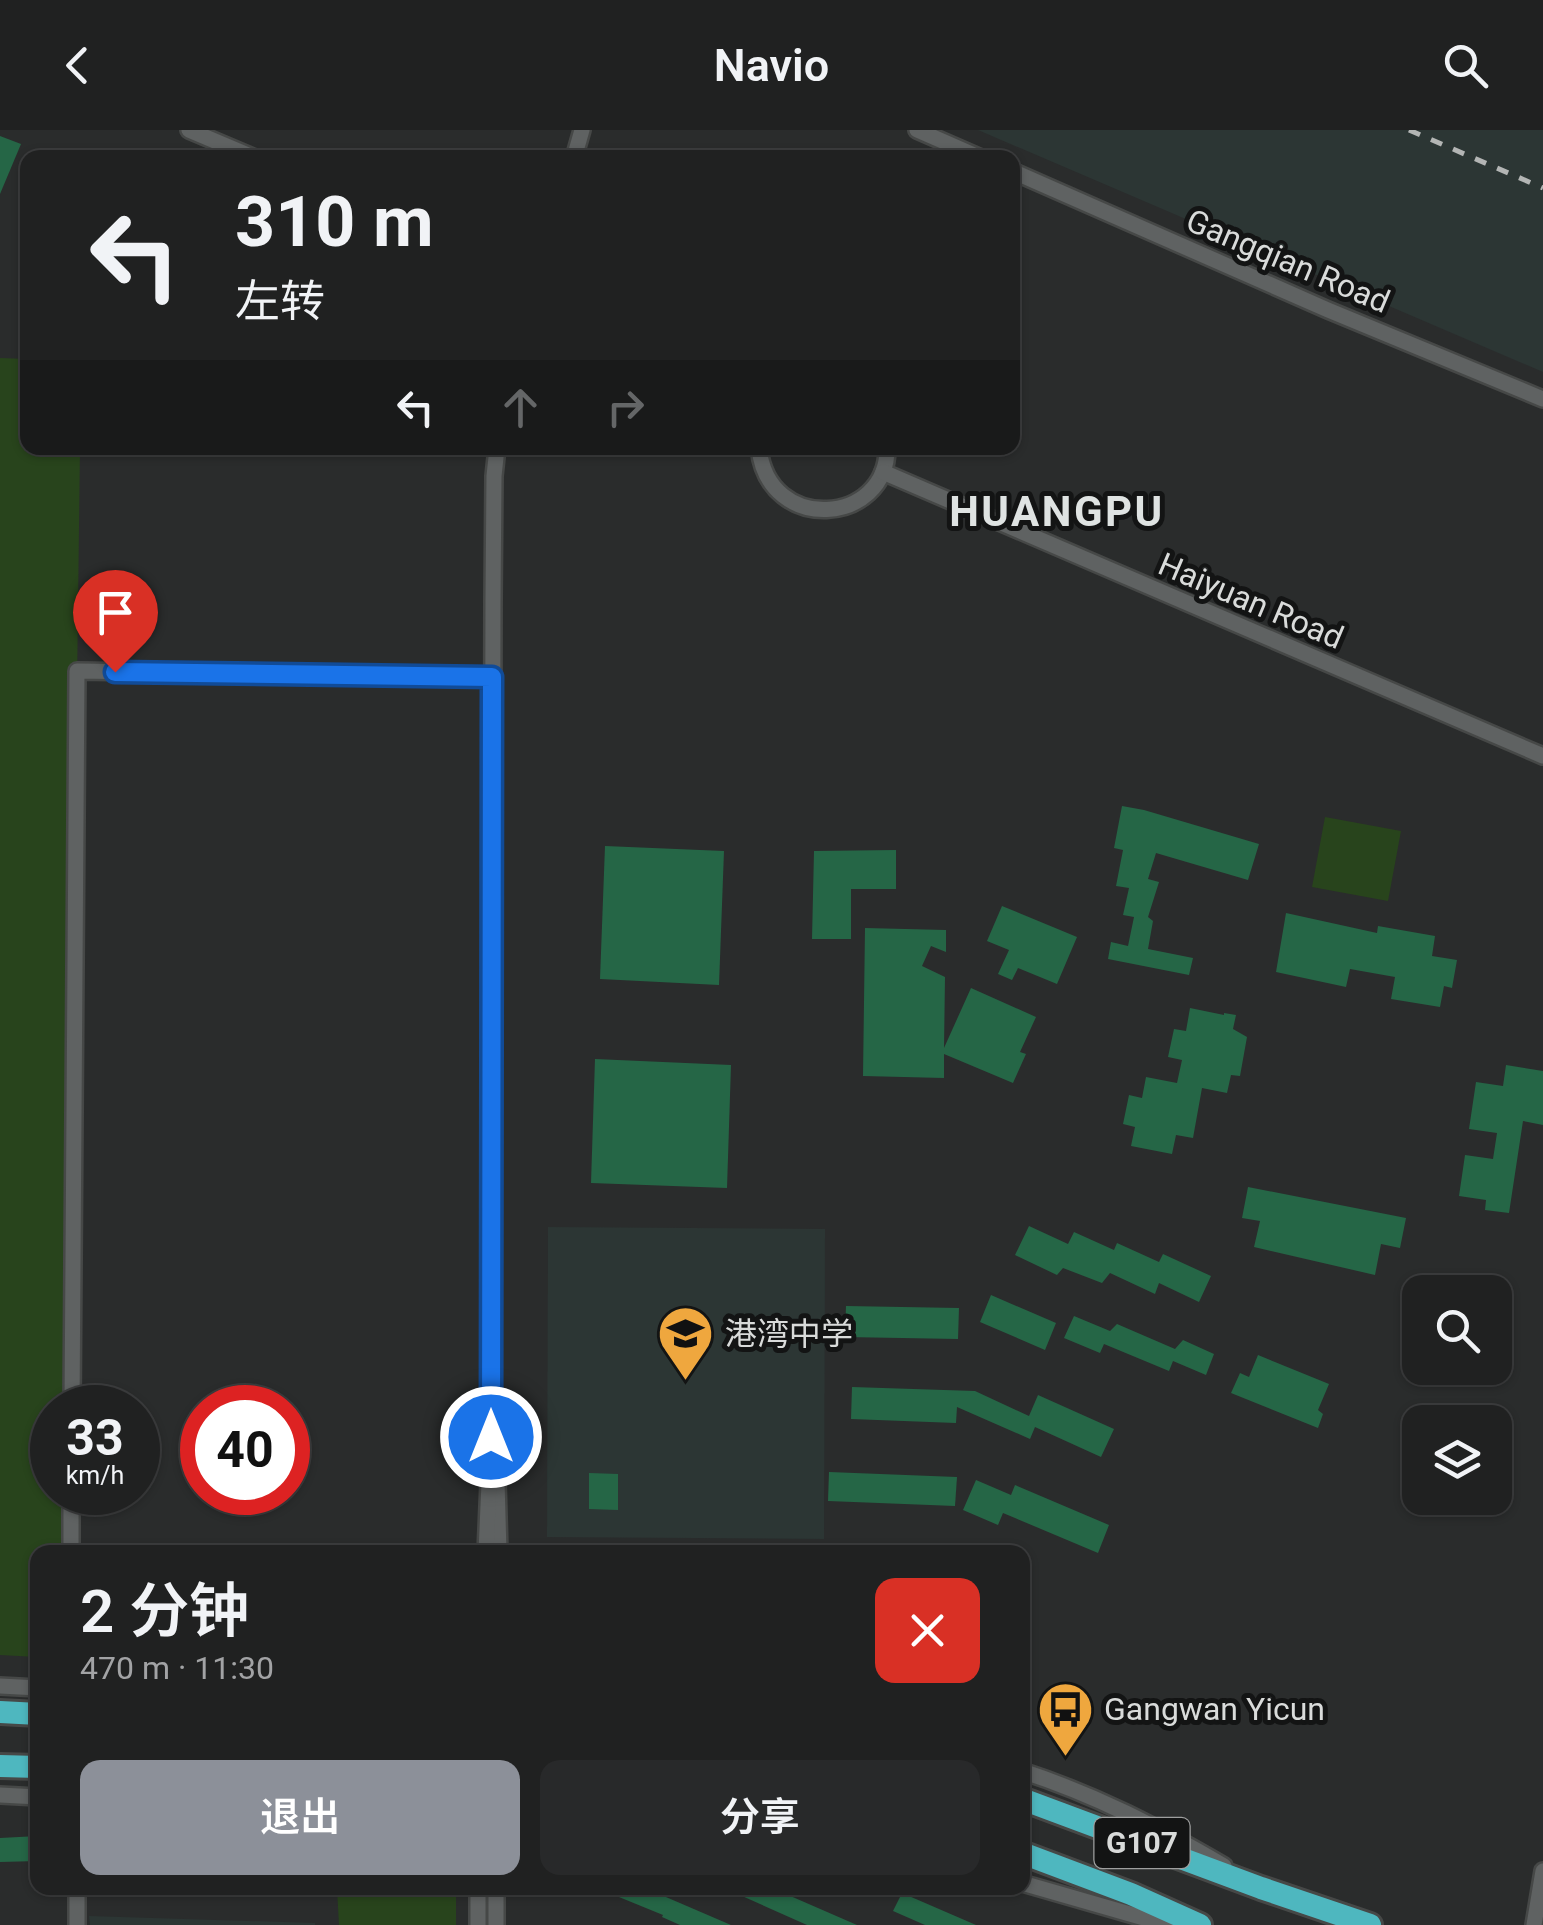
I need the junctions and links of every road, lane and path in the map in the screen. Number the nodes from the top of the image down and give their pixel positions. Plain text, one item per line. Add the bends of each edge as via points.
1 (189, 130) edge
2 (917, 130) edge
3 (236, 150) edge
4 (954, 150) edge
5 (1020, 175) edge
6 (1543, 400) edge
7 (496, 455) edge
8 (761, 455) edge
9 (885, 455) edge
10 (883, 472) junction
11 (492, 677) junction
12 (1543, 756) edge
13 (72, 1385) edge
14 (491, 1437) junction
15 (71, 1515) edge
16 (71, 1545) edge
17 (486, 1545) edge
18 (499, 1545) edge
19 (0, 1686) edge
20 (30, 1688) edge
21 (0, 1712) edge
22 (30, 1714) edge
23 (0, 1766) edge
24 (30, 1767) edge
25 (1030, 1774) edge
26 (0, 1796) edge
27 (30, 1797) edge
28 (1030, 1802) edge
29 (1030, 1856) edge
30 (1543, 1871) edge
31 (1030, 1885) edge
32 (1262, 1888) junction
33 (76, 1895) edge
34 (478, 1895) edge
35 (496, 1895) edge
36 (503, 1895) edge
37 (1535, 1917) edge
38 (1127, 1920) edge
39 (496, 1921) edge
40 (77, 1925) edge
41 (478, 1925) edge
42 (1168, 1925) edge
43 (1200, 1925) edge
44 (1370, 1925) edge
45 (1522, 1925) edge

1 - 3 street
2 - 4 street
5 - 6 street, Gangqian Road
7 - 11 street
8 - 10 street via 775,490 812,510 852,504
9 - 10 street
10 - 12 street, Haiyuan Road
11 - 13 street via 77,671
11 - 14 street
14 - 17 street
14 - 18 street
15 - 16 street
19 - 20 street
21 - 22 highway
23 - 24 highway
25 - 32 street via 1149,1822
26 - 27 street
28 - 32 highway, G107
29 - 43 highway, G107
30 - 37 street
31 - 38 street
32 - 44 highway, G107
33 - 40 street
34 - 41 street
35 - 39 street
36 - 39 street
37 - 45 street
38 - 42 street

